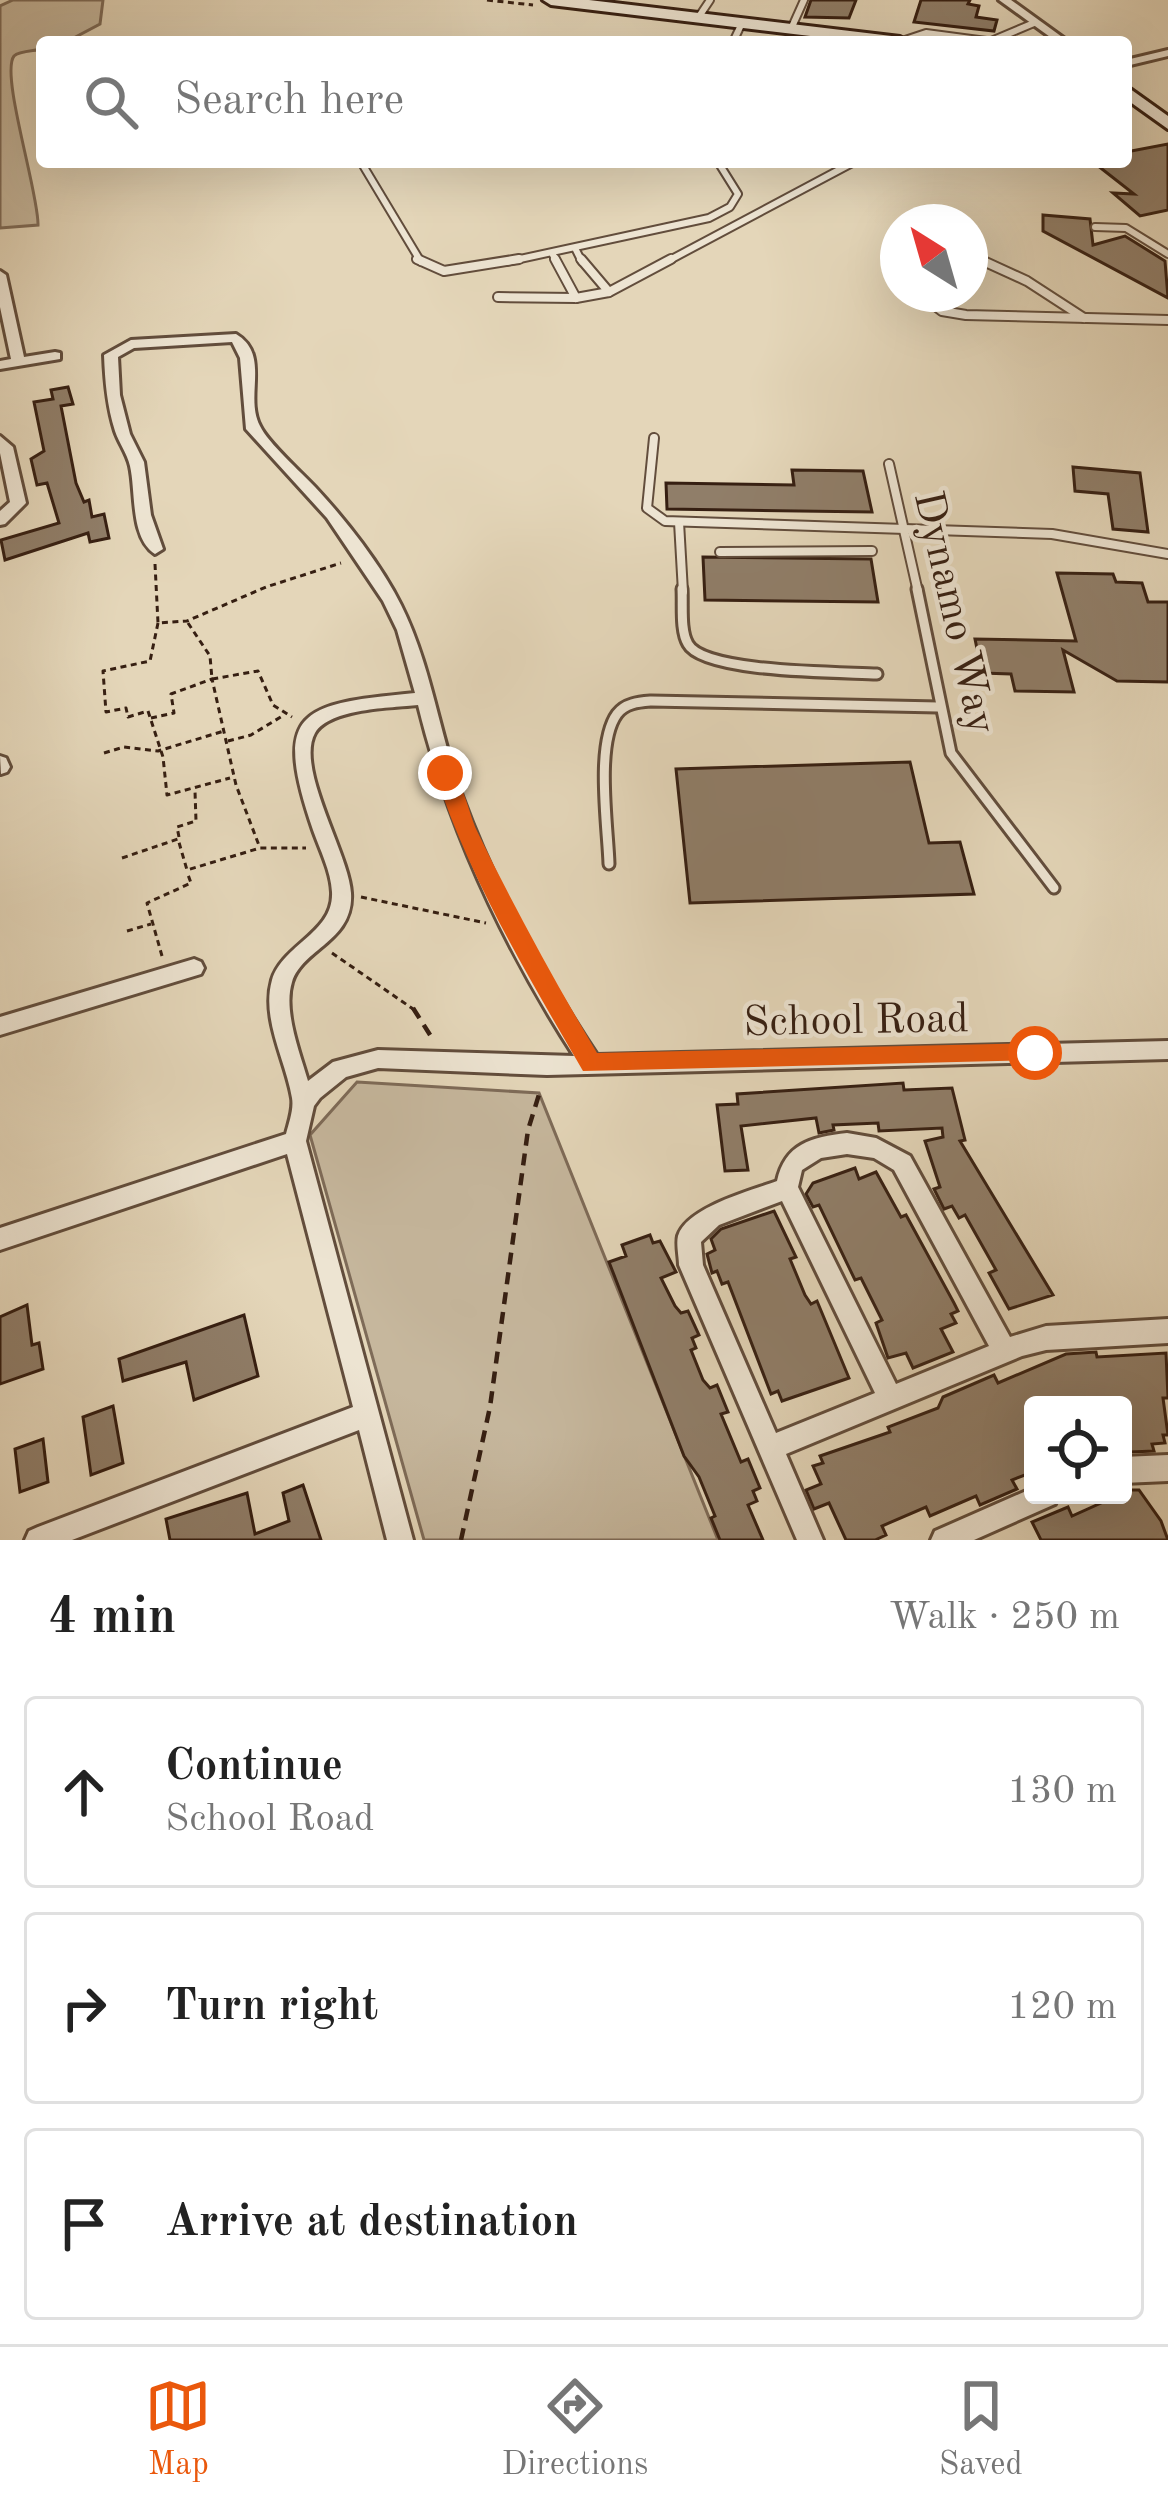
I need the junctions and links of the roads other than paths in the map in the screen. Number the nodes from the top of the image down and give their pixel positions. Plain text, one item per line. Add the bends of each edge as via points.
1 (550, 0) edge
2 (710, 0) edge
3 (804, 0) edge
4 (1004, 0) edge
5 (607, 3) edge
6 (698, 18) junction
7 (742, 23) junction
8 (1034, 23) junction
9 (791, 29) junction
10 (736, 36) edge
11 (849, 36) edge
12 (917, 36) edge
13 (951, 36) edge
14 (1004, 36) edge
15 (1046, 36) edge
16 (1168, 53) edge
17 (1132, 60) edge
18 (1132, 96) edge
19 (1168, 124) edge
20 (364, 168) edge
21 (722, 168) edge
22 (843, 168) edge
23 (1095, 226) dead end
24 (576, 250) junction
25 (1168, 254) edge
26 (553, 255) junction
27 (988, 263) edge
28 (0, 275) edge
29 (609, 292) junction
30 (498, 297) dead end
31 (577, 298) junction
32 (944, 312) edge
33 (1084, 318) junction
34 (1168, 320) edge
35 (55, 356) dead end
36 (18, 362) junction
37 (0, 365) edge
38 (654, 438) dead end
39 (0, 441) edge
40 (889, 464) dead end
41 (0, 520) edge
42 (679, 522) junction
43 (836, 528) junction
44 (907, 531) junction
45 (155, 549) road end
46 (840, 551) junction
47 (872, 551) dead end
48 (720, 552) dead end
49 (1168, 554) edge
50 (877, 674) dead end
51 (425, 698) junction
52 (938, 706) junction
53 (609, 864) dead end
54 (1054, 888) dead end
55 (194, 968) dead end
56 (0, 1026) edge
57 (1168, 1049) edge
58 (591, 1064) junction
59 (304, 1103) junction
60 (295, 1142) junction
61 (788, 1188) junction
62 (0, 1239) edge
63 (1168, 1331) edge
64 (1004, 1349) junction
65 (890, 1398) junction
66 (367, 1414) junction
67 (770, 1448) junction
68 (1132, 1470) edge
69 (1166, 1472) edge
70 (1026, 1504) edge
71 (38, 1540) edge
72 (400, 1540) edge
73 (810, 1540) edge
74 (944, 1540) edge

1 - 5 main road
2 - 6 lane
3 - 9 lane
4 - 8 street
5 - 6 main road
6 - 7 main road
7 - 9 main road
7 - 10 lane
8 - 14 lane
8 - 15 street
9 - 11 main road
12 - 13 lane
16 - 17 street
18 - 19 main road
20 - 26 lane via 428,268 464,271
21 - 24 lane via 738,194 730,207
22 - 29 lane
23 - 25 lane via 1134,231
24 - 26 lane
24 - 29 lane
26 - 31 lane
27 - 33 lane
28 - 36 street
29 - 31 lane
30 - 31 lane
32 - 33 lane
33 - 34 lane
35 - 36 street
36 - 37 street
38 - 42 lane via 647,508
39 - 41 street via 18,503
40 - 44 lane, Dynamo Way
42 - 43 lane
42 - 50 lane via 685,641 697,656
43 - 44 lane
43 - 46 lane
44 - 49 lane via 1052,534
44 - 52 lane, Dynamo Way
45 - 51 street via 110,358 131,344 231,337 248,358 253,429 332,514 390,599
46 - 47 lane
46 - 48 lane
51 - 58 street via 458,812
51 - 59 street via 336,707 307,722 300,740 342,892 338,917 287,970 280,1000
52 - 53 lane via 626,706 613,721 608,750
52 - 54 lane, Dynamo Way via 951,753
55 - 56 street
57 - 58 street, School Road
58 - 59 street, School Road via 358,1062 326,1078
59 - 60 street
60 - 62 street
60 - 66 street
61 - 64 street via 792,1164 814,1149 851,1144 890,1152
61 - 65 street
61 - 67 street via 699,1224 686,1250
63 - 64 street via 1046,1338
64 - 65 street
65 - 67 street
66 - 71 street
66 - 72 street
67 - 73 street
68 - 69 street
70 - 74 street

